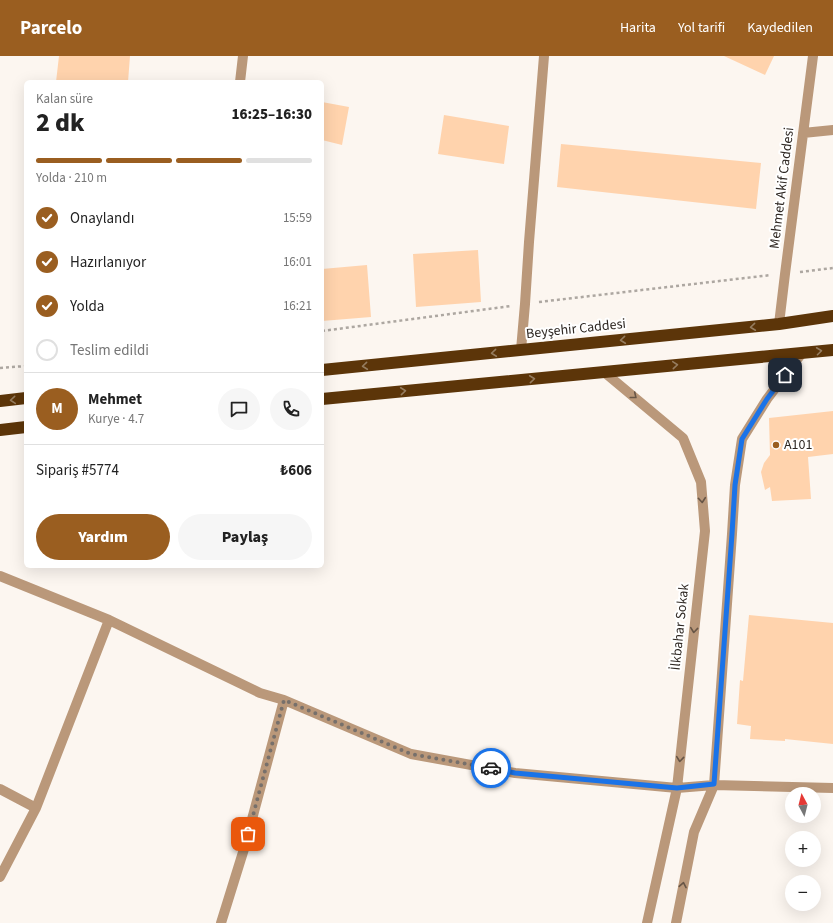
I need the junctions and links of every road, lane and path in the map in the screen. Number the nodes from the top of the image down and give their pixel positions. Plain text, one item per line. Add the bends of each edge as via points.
1 (243, 56) edge
2 (544, 56) edge
3 (813, 56) edge
4 (240, 80) edge
5 (833, 130) edge
6 (803, 133) junction
7 (833, 268) edge
8 (785, 274) junction
9 (525, 304) junction
10 (833, 316) edge
11 (779, 324) junction
12 (324, 331) edge
13 (521, 350) junction
14 (833, 350) edge
15 (802, 353) junction
16 (24, 366) edge
17 (0, 368) edge
18 (324, 370) edge
19 (604, 372) junction
20 (24, 398) edge
21 (324, 399) edge
22 (0, 401) edge
23 (24, 427) edge
24 (0, 430) edge
25 (0, 576) edge
26 (109, 620) junction
27 (284, 700) junction
28 (714, 784) junction
29 (677, 788) junction
30 (833, 788) edge
31 (0, 789) edge
32 (36, 808) junction
33 (0, 877) edge
34 (221, 923) edge
35 (647, 923) edge
36 (676, 923) edge

1 - 4 street
2 - 9 street
3 - 6 street, Mehmet Akif Caddesi
5 - 6 street
6 - 8 street, Mehmet Akif Caddesi
7 - 8 path
8 - 9 path
8 - 11 street, Mehmet Akif Caddesi
9 - 12 path
9 - 13 street
10 - 11 highway, Beyşehir Caddesi
11 -> 13 highway, Beyşehir Caddesi
13 -> 18 highway, Beyşehir Caddesi
15 -> 14 highway
19 -> 15 highway
15 - 28 street via 767,399 742,439 735,485
16 - 17 path
21 -> 19 highway
19 -> 29 street, İlkbahar Sokak via 683,438 701,482 705,531
20 -> 22 highway
23 - 24 highway
25 - 26 street
26 - 27 street via 260,693
26 - 32 street
27 - 29 street via 411,754 515,773
27 - 34 street via 244,850
28 - 29 street
28 - 30 street
36 -> 28 street via 694,832
29 - 35 street, İlkbahar Sokak
31 - 32 street
32 - 33 street

